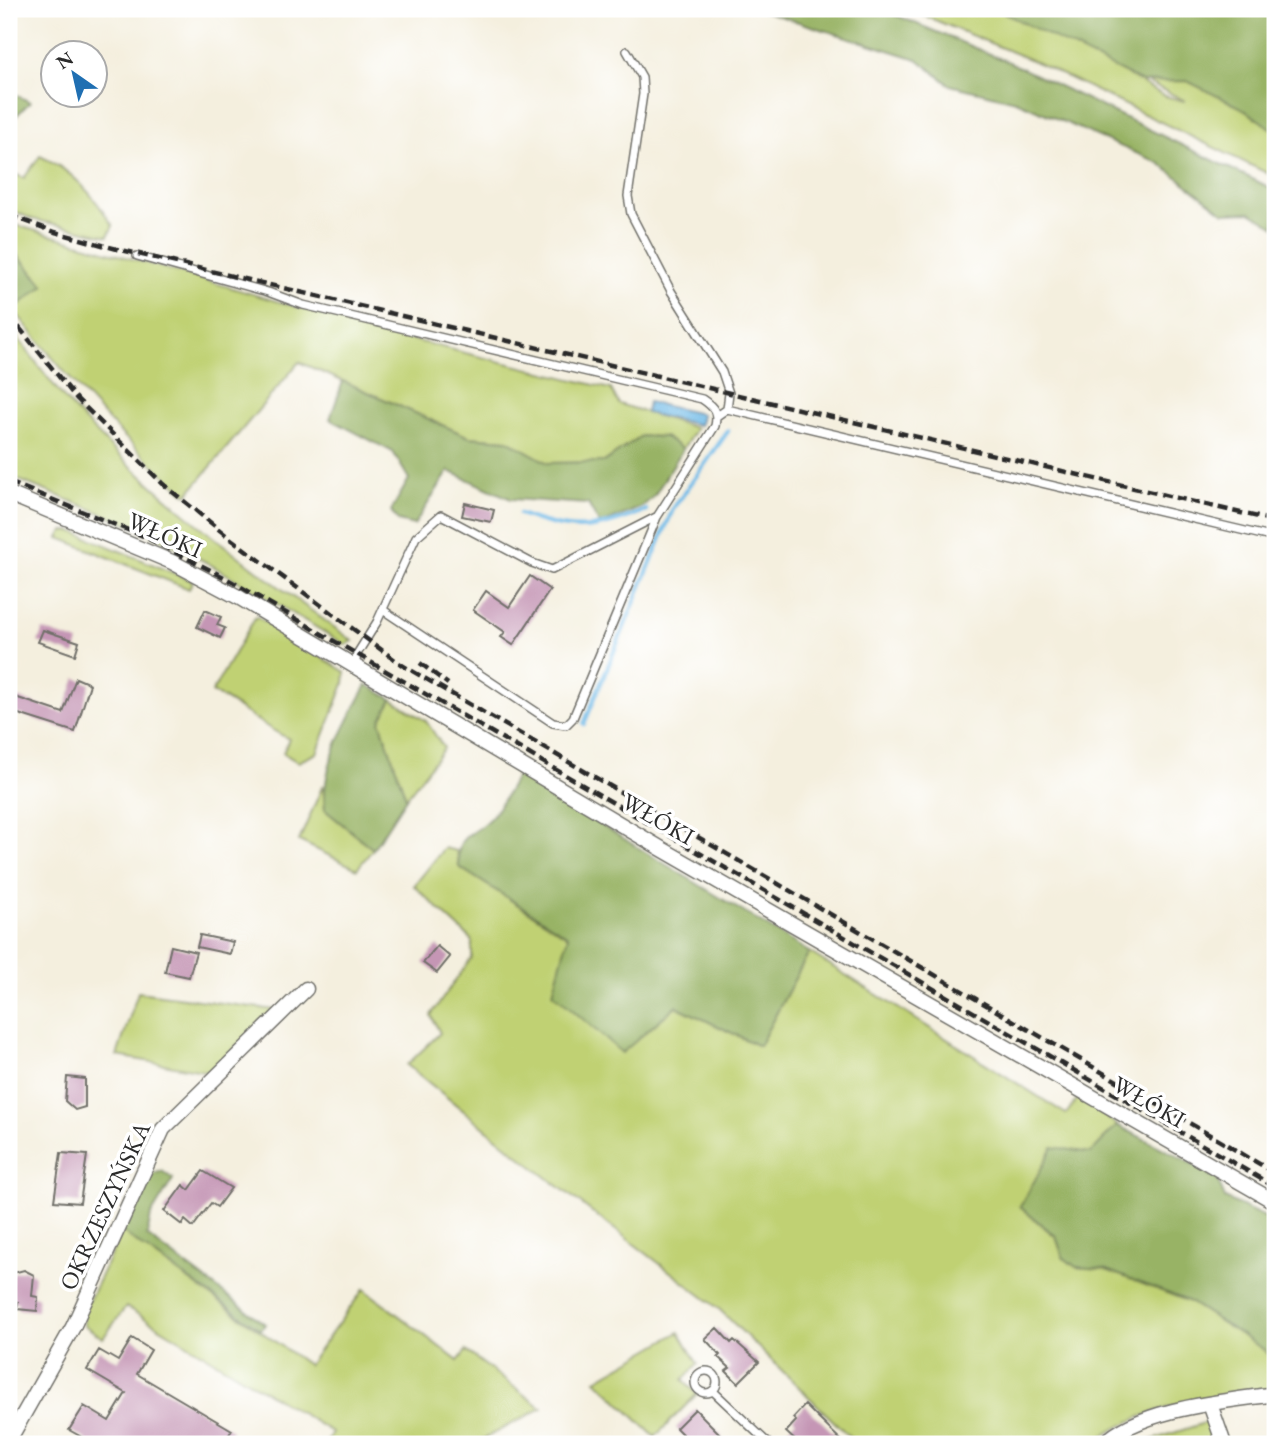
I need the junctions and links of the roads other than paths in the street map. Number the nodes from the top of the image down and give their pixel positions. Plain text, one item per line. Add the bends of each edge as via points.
1 (627, 51) dead end
2 (137, 256) dead end
3 (727, 409) junction
4 (717, 416) junction
5 (9, 494) edge
6 (657, 517) junction
7 (1275, 538) edge
8 (383, 610) junction
9 (355, 667) junction
10 (306, 989) dead end
11 (1275, 1202) edge
12 (713, 1391) dead end
13 (1275, 1394) edge
14 (1210, 1404) junction
15 (9, 1440) edge
16 (769, 1444) edge
17 (1104, 1444) edge
18 (1224, 1444) edge

1 - 3 lane via 642,77 643,94 628,196 631,214 671,291 722,372 729,393
2 - 4 lane via 303,305 702,399 713,406
3 - 4 lane
3 - 7 lane
4 - 6 lane
5 - 9 street, WŁÓKI via 180,565
6 - 8 lane via 552,570 441,515 416,537
6 - 8 lane via 573,718 566,725 553,723
8 - 9 lane via 357,654
9 - 11 street, WŁÓKI
10 - 15 street, OKRZESZYŃSKA via 163,1129 73,1327
12 - 16 lane
13 - 14 street
14 - 17 street via 1136,1425
14 - 18 street

